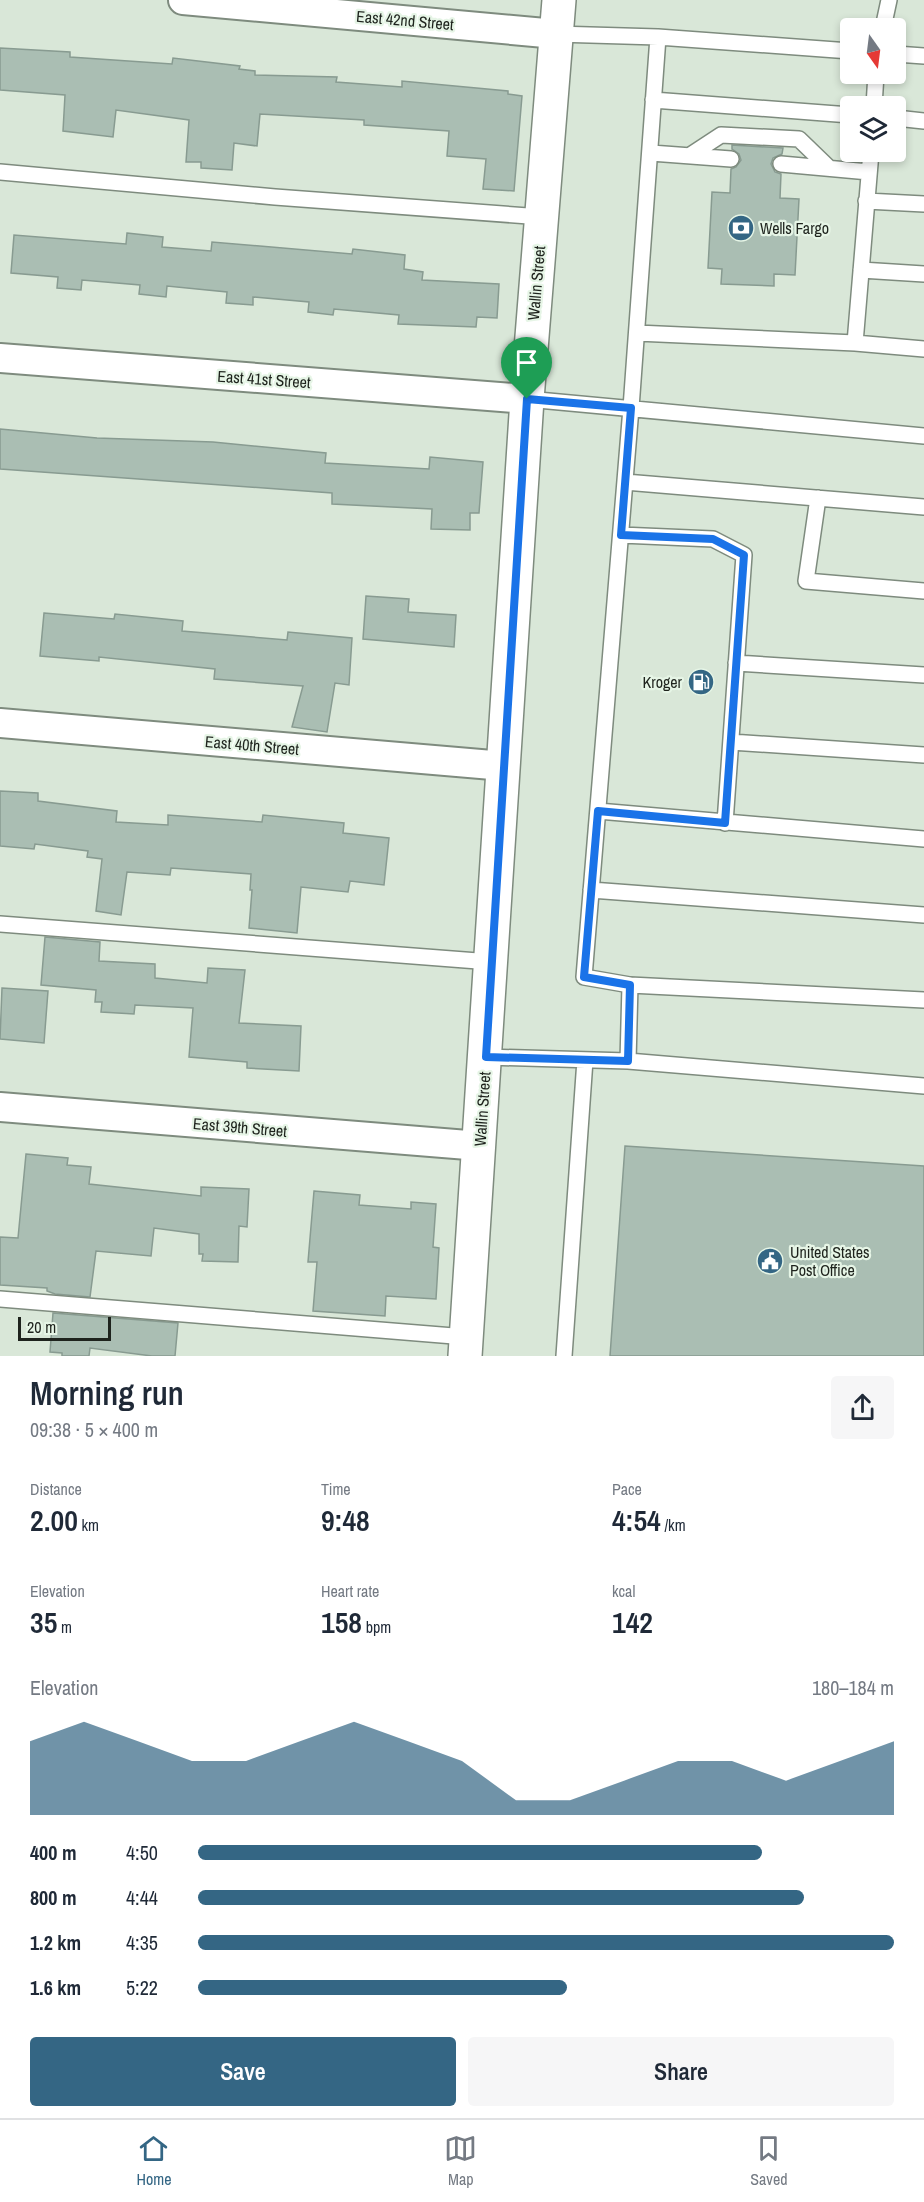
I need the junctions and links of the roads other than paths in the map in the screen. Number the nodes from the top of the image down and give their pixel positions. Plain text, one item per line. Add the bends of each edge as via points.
1 (183, 0) edge
2 (559, 0) edge
3 (889, 0) edge
4 (885, 18) edge
5 (556, 34) junction
6 (658, 37) junction
7 (840, 50) edge
8 (906, 55) edge
9 (924, 56) edge
10 (653, 100) junction
11 (840, 113) edge
12 (906, 119) edge
13 (924, 121) edge
14 (651, 153) junction
15 (689, 156) junction
16 (731, 159) dead end
17 (870, 162) edge
18 (782, 164) dead end
19 (829, 168) junction
20 (869, 171) junction
21 (0, 172) edge
22 (866, 201) junction
23 (924, 204) edge
24 (542, 217) junction
25 (861, 270) junction
26 (924, 274) edge
27 (637, 333) junction
28 (855, 343) junction
29 (924, 349) edge
30 (0, 358) edge
31 (527, 399) junction
32 (631, 408) junction
33 (924, 436) edge
34 (625, 482) junction
35 (818, 498) junction
36 (924, 507) edge
37 (621, 535) junction
38 (924, 591) edge
39 (736, 663) junction
40 (924, 675) edge
41 (0, 723) edge
42 (731, 742) junction
43 (924, 755) edge
44 (504, 766) junction
45 (598, 811) junction
46 (725, 823) junction
47 (924, 839) edge
48 (591, 890) junction
49 (924, 915) edge
50 (0, 924) edge
51 (491, 962) junction
52 (630, 985) junction
53 (924, 1000) edge
54 (486, 1057) junction
55 (585, 1060) junction
56 (628, 1061) junction
57 (924, 1086) edge
58 (0, 1107) edge
59 (480, 1146) junction
60 (0, 1299) edge
61 (466, 1346) edge
62 (564, 1356) edge

1 - 5 street, East 42nd Street
2 - 5 main road, Wallin Street
3 - 4 lane
5 - 6 lane
5 - 24 main road, Wallin Street
6 - 7 lane
6 - 10 lane
8 - 9 lane
10 - 11 lane
10 - 14 lane
12 - 13 lane
14 - 15 lane
14 - 27 lane
15 - 16 lane
15 - 19 lane via 721,135 799,139
17 - 20 lane
18 - 19 lane
19 - 20 lane
20 - 22 lane
21 - 24 lane
22 - 23 lane
22 - 25 lane
24 - 31 main road, Wallin Street
25 - 26 lane
25 - 28 lane
27 - 28 lane
27 - 32 lane
28 - 29 lane
30 - 31 street, East 41st Street
31 - 32 lane
31 - 44 main road, Wallin Street
32 - 33 lane
32 - 34 lane
34 - 35 lane
34 - 37 lane
35 - 36 lane
35 - 38 lane via 806,581
37 - 39 lane via 713,539 744,555
37 - 45 lane
39 - 40 lane
39 - 42 lane
41 - 44 street, East 40th Street
42 - 43 lane
42 - 46 lane
44 - 51 main road, Wallin Street
45 - 46 lane
45 - 48 lane
46 - 47 lane
48 - 49 lane
48 - 52 lane via 584,977
50 - 51 lane
51 - 54 main road, Wallin Street
52 - 53 lane
52 - 56 lane
54 - 55 lane
54 - 59 main road, Wallin Street
55 - 56 lane
55 - 62 lane
56 - 57 lane
58 - 59 street, East 39th Street
59 - 61 main road, Wallin Street
60 - 61 lane

